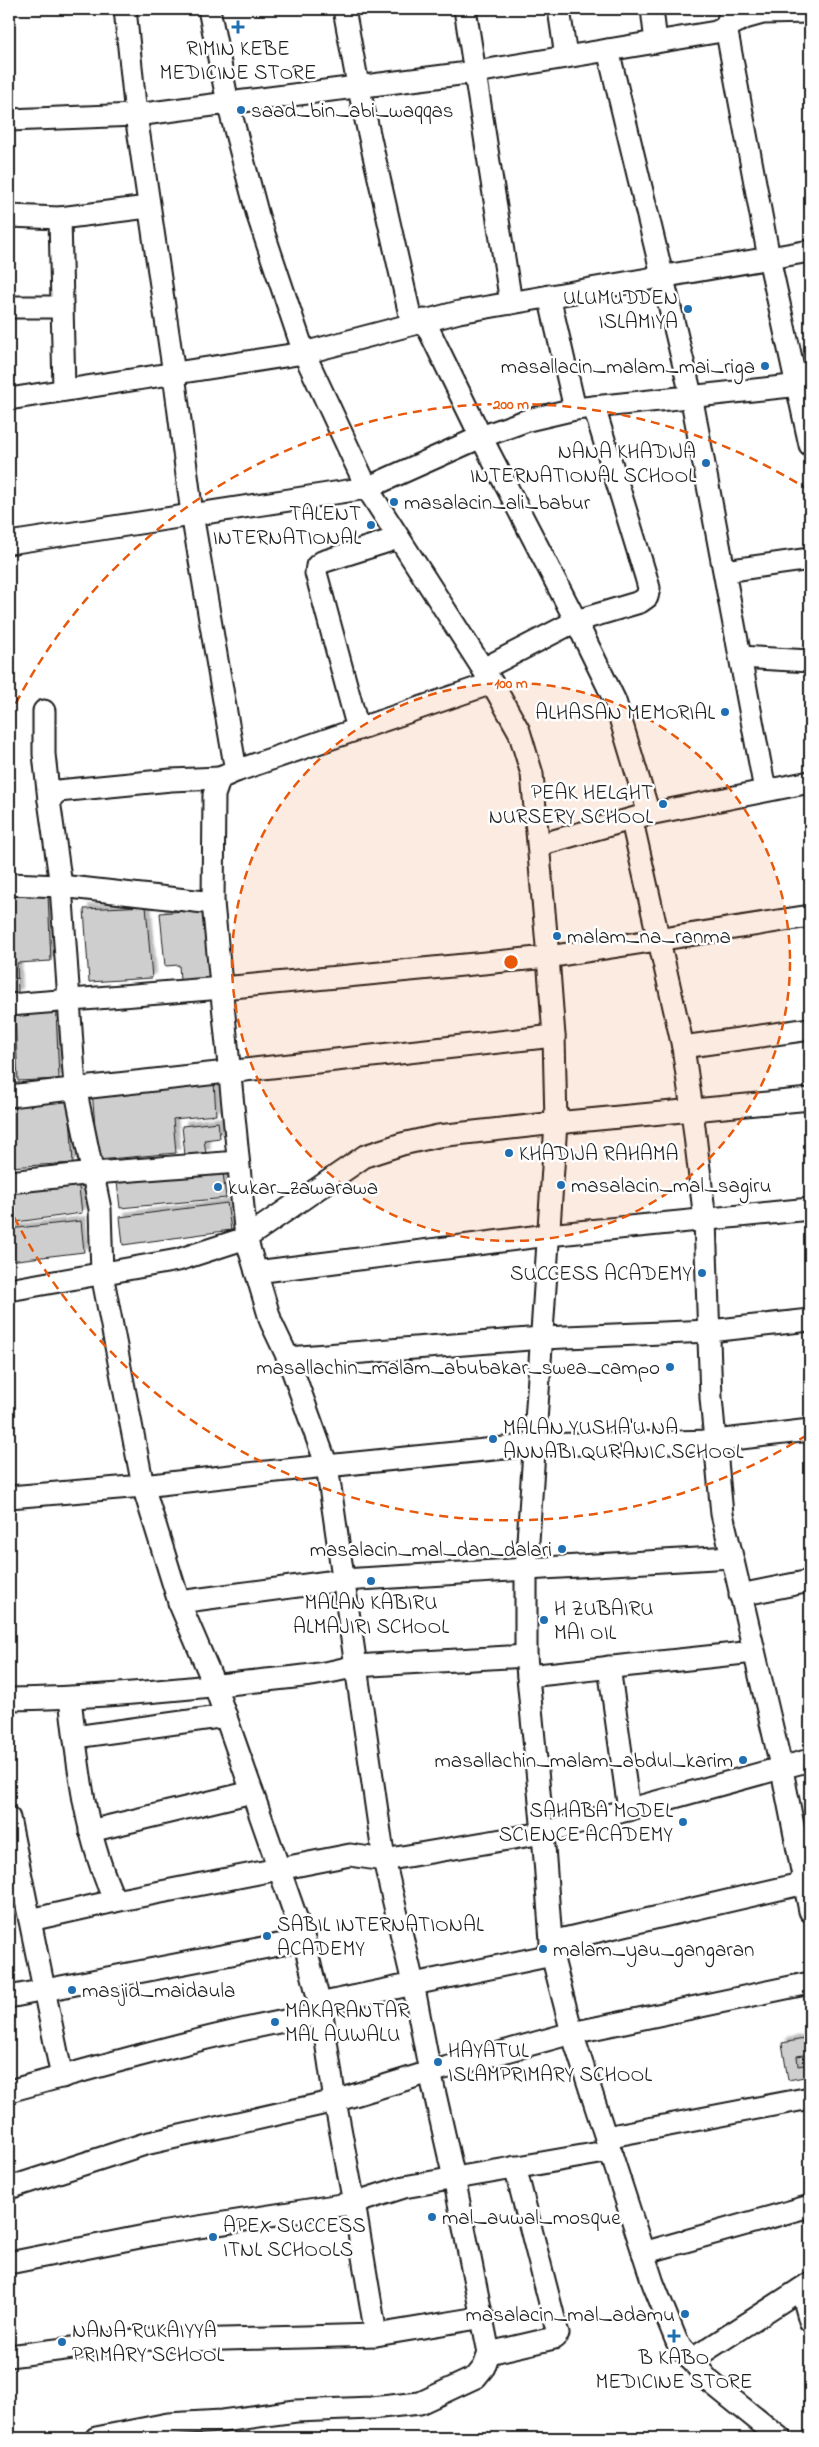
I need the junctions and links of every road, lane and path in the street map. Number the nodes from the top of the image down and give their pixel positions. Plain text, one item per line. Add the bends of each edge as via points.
1 (125, 9) edge
2 (210, 9) edge
3 (344, 9) edge
4 (465, 9) edge
5 (559, 9) edge
6 (652, 9) edge
7 (810, 12) edge
8 (728, 18) edge
9 (656, 42) junction
10 (608, 50) junction
11 (566, 57) junction
12 (476, 72) junction
13 (358, 85) junction
14 (228, 103) junction
15 (136, 114) junction
16 (9, 120) edge
17 (148, 207) junction
18 (9, 216) edge
19 (60, 218) junction
20 (810, 251) edge
21 (769, 258) junction
22 (662, 277) junction
23 (549, 296) junction
24 (511, 303) junction
25 (9, 307) edge
26 (62, 307) junction
27 (418, 322) junction
28 (304, 353) junction
29 (174, 374) junction
30 (804, 384) edge
31 (64, 389) junction
32 (691, 395) junction
33 (9, 398) edge
34 (584, 408) junction
35 (480, 437) junction
36 (810, 445) edge
37 (367, 488) junction
38 (192, 514) junction
39 (398, 538) junction
40 (9, 542) edge
41 (810, 559) edge
42 (725, 571) junction
43 (576, 621) junction
44 (740, 657) junction
45 (810, 661) edge
46 (488, 676) junction
47 (44, 711) dead end
48 (358, 729) junction
49 (228, 774) junction
50 (810, 782) edge
51 (765, 790) junction
52 (49, 800) junction
53 (640, 817) junction
54 (539, 845) junction
55 (9, 884) edge
56 (61, 886) junction
57 (213, 903) junction
58 (810, 916) edge
59 (660, 940) junction
60 (548, 957) junction
61 (222, 988) junction
62 (69, 1001) junction
63 (9, 1006) edge
64 (810, 1028) edge
65 (554, 1036) junction
66 (683, 1046) junction
67 (230, 1072) junction
68 (74, 1088) junction
69 (9, 1096) edge
70 (810, 1099) edge
71 (692, 1110) junction
72 (556, 1123) junction
73 (238, 1162) junction
74 (94, 1173) junction
75 (9, 1182) edge
76 (810, 1209) edge
77 (705, 1220) junction
78 (548, 1235) junction
79 (246, 1238) junction
80 (256, 1272) junction
81 (102, 1274) junction
82 (9, 1290) edge
83 (810, 1320) edge
84 (710, 1331) junction
85 (542, 1338) junction
86 (288, 1358) junction
87 (810, 1430) edge
88 (715, 1441) junction
89 (534, 1445) junction
90 (327, 1466) junction
91 (143, 1486) junction
92 (9, 1497) edge
93 (731, 1557) junction
94 (526, 1571) junction
95 (343, 1580) junction
96 (810, 1581) edge
97 (740, 1595) junction
98 (179, 1602) junction
99 (754, 1652) junction
100 (355, 1666) junction
101 (527, 1666) junction
102 (610, 1667) junction
103 (215, 1686) junction
104 (70, 1698) junction
105 (9, 1699) edge
106 (226, 1716) junction
107 (74, 1737) junction
108 (810, 1760) edge
109 (782, 1770) junction
110 (252, 1792) junction
111 (629, 1810) junction
112 (9, 1818) edge
113 (90, 1831) junction
114 (544, 1833) junction
115 (384, 1860) junction
116 (280, 1871) junction
117 (805, 1883) junction
118 (16, 1889) edge
119 (115, 1901) junction
120 (810, 1911) edge
121 (30, 1920) junction
122 (304, 1940) junction
123 (552, 1948) junction
124 (413, 1983) junction
125 (810, 1983) edge
126 (44, 1991) junction
127 (9, 1998) edge
128 (320, 2009) junction
129 (572, 2034) junction
130 (430, 2072) junction
131 (62, 2077) junction
132 (9, 2091) edge
133 (810, 2098) edge
134 (334, 2101) junction
135 (608, 2144) junction
136 (515, 2167) junction
137 (454, 2178) junction
138 (9, 2188) edge
139 (354, 2203) junction
140 (810, 2206) edge
141 (644, 2253) junction
142 (9, 2263) edge
143 (805, 2286) edge
144 (484, 2317) junction
145 (810, 2321) edge
146 (376, 2335) junction
147 (489, 2353) junction
148 (9, 2356) edge
149 (691, 2360) junction
150 (96, 2438) edge
151 (780, 2438) edge

1 - 15 street
2 - 14 street
3 - 13 street
4 - 12 street
5 - 11 street
6 - 9 street
7 - 8 street
8 - 9 street via 716,32
8 - 21 street
9 - 10 street
10 - 11 street
10 - 22 street
11 - 12 street
12 - 13 street
12 - 24 street
13 - 14 street
13 - 27 street
14 - 15 street
14 - 28 street via 258,216
15 - 16 street
15 - 17 street
17 - 19 street
17 - 29 street
18 - 19 street
19 - 26 street
20 - 21 street
21 - 22 street
21 - 30 street
22 - 23 street
22 - 32 street
23 - 24 street
23 - 34 street
24 - 27 street
25 - 26 street
26 - 31 street
27 - 28 street
27 - 35 street
28 - 29 street
28 - 37 street
29 - 31 street
29 - 38 street
30 - 32 street
30 - 36 street
31 - 33 street
32 - 34 street
32 - 42 street
34 - 35 street via 528,420
34 - 43 street via 649,588 647,597 640,602
35 - 37 street
35 - 43 street
37 - 38 street
37 - 39 street
38 - 40 street
38 - 49 street
39 - 46 street
39 - 48 street via 317,566 316,573
41 - 42 street
42 - 44 street
43 - 46 street
43 - 53 street via 615,701
44 - 45 street
44 - 51 street
46 - 48 street
46 - 54 street via 519,731 532,774
47 - 52 street
48 - 49 street
49 - 52 street via 58,791
49 - 57 street via 214,795
50 - 51 street
51 - 53 street
52 - 56 street
53 - 54 street
53 - 59 street
54 - 60 street
55 - 56 street
56 - 57 street
56 - 62 street
57 - 61 street
58 - 59 street
59 - 60 street
59 - 66 street
60 - 61 street
60 - 65 street
61 - 62 street
61 - 67 street
62 - 63 street
62 - 68 street
64 - 66 street
65 - 67 street
65 - 72 street
66 - 71 street
67 - 68 street
67 - 73 street
68 - 69 street
68 - 74 street
70 - 71 street
71 - 72 street
71 - 77 street
72 - 78 street
72 - 79 street via 438,1136 364,1156
73 - 74 street
73 - 79 street
74 - 75 street
74 - 81 street via 100,1208
76 - 77 street
77 - 78 street
77 - 84 street
78 - 80 street
78 - 85 street
79 - 80 street
79 - 81 street via 178,1260
80 - 86 street via 271,1322
81 - 82 street
81 - 91 street
83 - 84 street
84 - 85 street
84 - 88 street
85 - 86 street
85 - 89 street
86 - 90 street
87 - 88 street
88 - 89 street
88 - 93 street via 722,1514
89 - 90 street
89 - 94 street
90 - 91 street
90 - 95 street
91 - 92 street
91 - 98 street
93 - 94 street
93 - 97 street
94 - 95 street
94 - 101 street
95 - 98 street
95 - 100 street
96 - 97 street
97 - 99 street
98 - 103 street
99 - 102 street
99 - 109 street
100 - 101 street
100 - 103 street via 334,1672
100 - 115 street
101 - 102 street
101 - 114 street
102 - 111 street
103 - 104 street
103 - 106 street
104 - 105 street
104 - 107 street
106 - 107 street
106 - 110 street
107 - 113 street via 80,1788
108 - 109 street
109 - 111 street
109 - 117 street
110 - 113 street
110 - 116 street
111 - 114 street
112 - 118 street
113 - 119 street via 103,1876
114 - 115 street
114 - 123 street
115 - 116 street via 350,1855
115 - 124 street
116 - 119 street
116 - 122 street
117 - 120 street
117 - 123 street
118 - 121 street
119 - 121 street
121 - 126 street
122 - 126 street
122 - 128 street
123 - 124 street
123 - 129 street
124 - 128 street
124 - 130 street
125 - 129 street
126 - 127 street
126 - 131 street
128 - 131 street
128 - 134 street
129 - 130 street
129 - 135 street
130 - 134 street
130 - 137 street
131 - 132 street
133 - 135 street
134 - 138 street via 145,2144
134 - 139 street
135 - 136 street
135 - 141 street
136 - 137 street
136 - 147 street via 558,2334 554,2338
137 - 139 street via 404,2187
137 - 144 street
139 - 142 street via 160,2234
139 - 146 street
140 - 141 street
141 - 149 street via 677,2342
143 - 145 street
143 - 149 street
144 - 146 street
144 - 147 street
146 - 148 street via 144,2339
147 - 150 street via 476,2377 420,2403 168,2424
149 - 151 street via 708,2380

